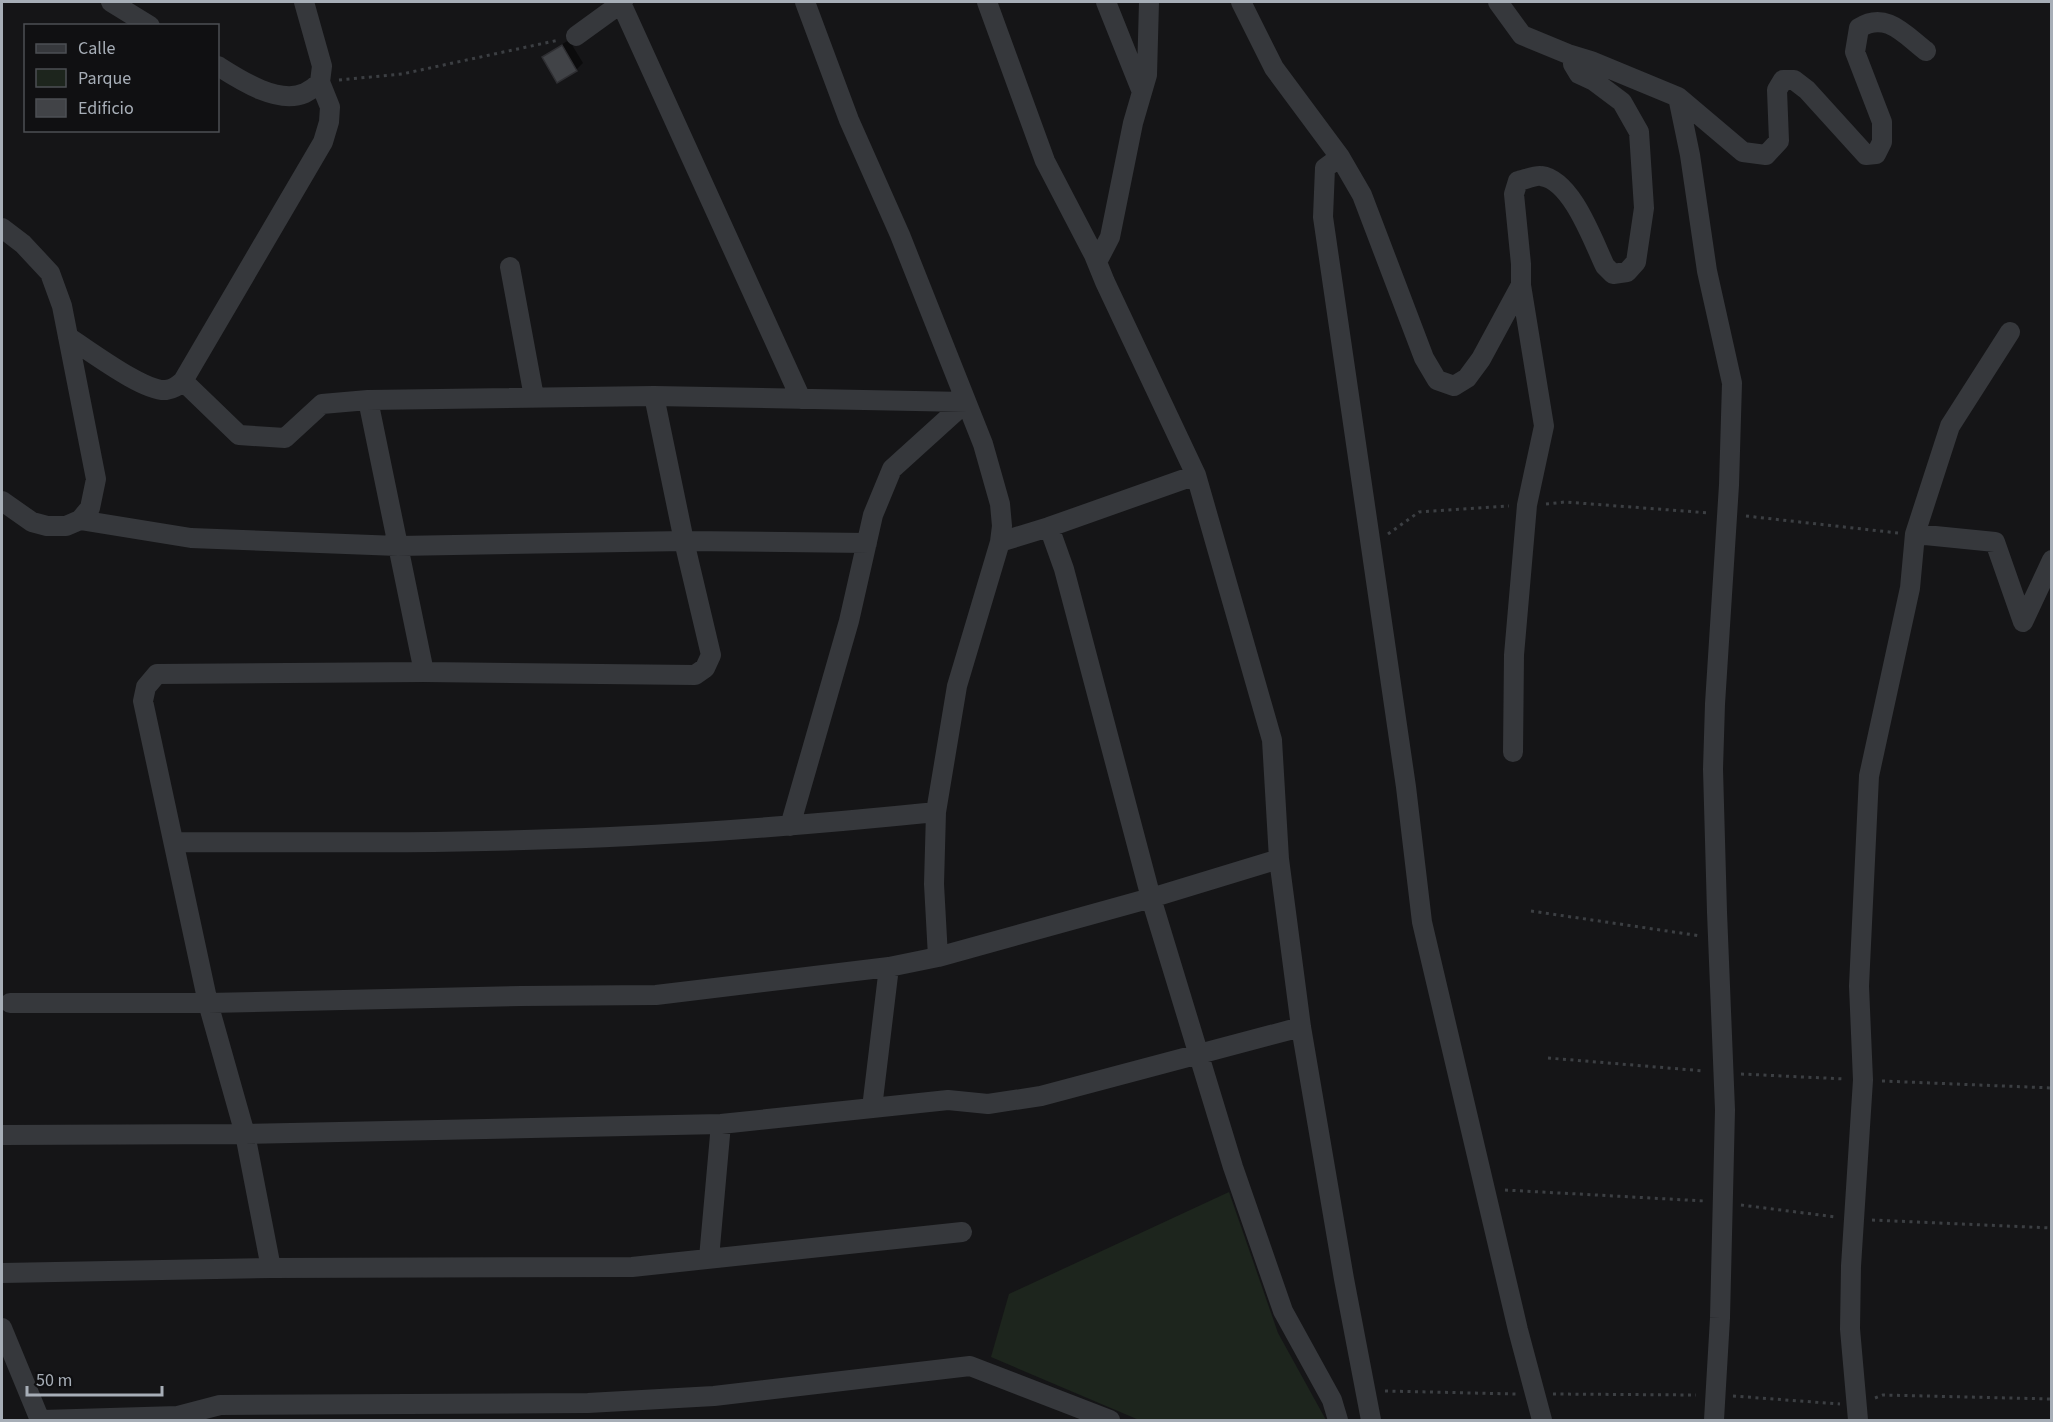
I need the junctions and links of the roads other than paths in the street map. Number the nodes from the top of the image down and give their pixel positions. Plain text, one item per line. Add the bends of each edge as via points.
1 (111, 2) edge
2 (304, 2) edge
3 (622, 2) edge
4 (805, 2) edge
5 (987, 2) edge
6 (1106, 2) edge
7 (1149, 2) edge
8 (1241, 2) edge
9 (1498, 2) edge
10 (147, 24) edge
11 (576, 36) road end
12 (1926, 51) dead end
13 (1579, 58) junction
14 (219, 67) edge
15 (320, 82) junction
16 (1142, 92) junction
17 (1678, 97) junction
18 (1340, 157) junction
19 (2, 228) edge
20 (1097, 262) junction
21 (510, 267) dead end
22 (1521, 285) junction
23 (2010, 332) dead end
24 (68, 337) junction
25 (183, 381) junction
26 (654, 396) junction
27 (534, 397) junction
28 (801, 399) junction
29 (368, 400) junction
30 (966, 402) junction
31 (1196, 475) junction
32 (2, 501) edge
33 (80, 520) junction
34 (1049, 527) junction
35 (1915, 534) junction
36 (684, 541) junction
37 (1000, 542) junction
38 (867, 543) junction
39 (398, 546) junction
40 (2052, 560) edge
41 (424, 672) junction
42 (1513, 752) dead end
43 (936, 812) junction
44 (790, 826) junction
45 (174, 842) junction
46 (1278, 859) junction
47 (1151, 898) junction
48 (938, 957) junction
49 (889, 967) junction
50 (10, 1003) dead end
51 (208, 1003) junction
52 (1301, 1027) junction
53 (1199, 1054) junction
54 (872, 1108) junction
55 (721, 1124) junction
56 (245, 1134) junction
57 (2, 1135) edge
58 (962, 1232) dead end
59 (709, 1258) junction
60 (271, 1268) junction
61 (2, 1273) edge
62 (2, 1328) edge
63 (204, 1409) junction
64 (41, 1420) edge
65 (220, 1420) edge
66 (1110, 1420) edge
67 (1338, 1420) edge
68 (1371, 1420) edge
69 (1542, 1420) edge
70 (1714, 1420) edge
71 (1858, 1420) edge

1 - 10 street
2 - 15 street via 322,66
3 - 11 street
3 - 28 street
4 - 30 street via 849,120
5 - 20 street via 1045,161
6 - 16 street
7 - 16 street via 1147,75
8 - 18 street via 1274,68
9 - 13 street via 1522,35
12 - 17 street via 1882,21 1870,21 1859,28 1855,52 1882,122 1882,142 1876,154 1866,155 1858,148 1794,80 1782,80 1777,90 1779,141 1766,155 1743,152
13 - 17 street
13 - 22 street via 1573,64 1579,74 1622,102 1639,132 1644,208 1636,262 1627,272 1613,274 1605,266 1575,203 1562,186 1541,176 1518,181 1514,194
14 - 15 street via 251,87 280,94 297,95
15 - 25 street via 330,108 324,142
16 - 20 street via 1132,123 1110,237
17 - 70 street via 1707,271 1732,383 1713,769 1725,1110
18 - 22 street via 1362,195 1424,358 1437,380 1454,386 1467,378
18 - 69 street via 1325,168 1323,218 1422,922
19 - 24 street via 50,273
20 - 31 street
21 - 27 street
22 - 42 street via 1544,426 1527,505 1514,655
23 - 35 street via 1950,426
24 - 25 street via 146,386 165,390
24 - 33 street via 96,479 90,508
25 - 29 street via 239,435 285,438 322,404
26 - 27 street
26 - 28 street
26 - 36 street
27 - 29 street
28 - 30 street
29 - 39 street
30 - 37 street via 1000,504
30 - 38 street via 892,469 873,515
31 - 34 street
31 - 46 street via 1272,740
32 - 33 street via 32,522 47,526 66,526
33 - 39 street via 191,538
34 - 37 street
34 - 47 street via 1064,569
35 - 40 street via 1995,542 2023,622
35 - 71 street via 1910,588 1869,776 1859,986 1863,1080 1851,1266 1850,1329
36 - 38 street
36 - 39 street
36 - 41 street via 711,655 705,668 695,675
37 - 43 street via 957,686
38 - 44 street via 849,621
39 - 41 street
41 - 45 street via 157,674 143,701
43 - 44 street
43 - 48 street via 933,884
44 - 45 street via 545,840
45 - 51 street
46 - 47 street
46 - 52 street
47 - 48 street
47 - 53 street
48 - 49 street
49 - 51 street via 656,995
49 - 54 street
50 - 51 street
51 - 56 street
52 - 53 street
52 - 68 street
53 - 54 street via 1041,1096 988,1104 948,1100
53 - 67 street via 1283,1311 1332,1400
54 - 55 street
55 - 56 street
55 - 59 street
56 - 57 street
56 - 60 street
58 - 59 street
59 - 60 street via 632,1267
60 - 61 street
62 - 64 street
63 - 64 street via 178,1416
63 - 65 street
63 - 66 street via 220,1405 671,1399 970,1366

